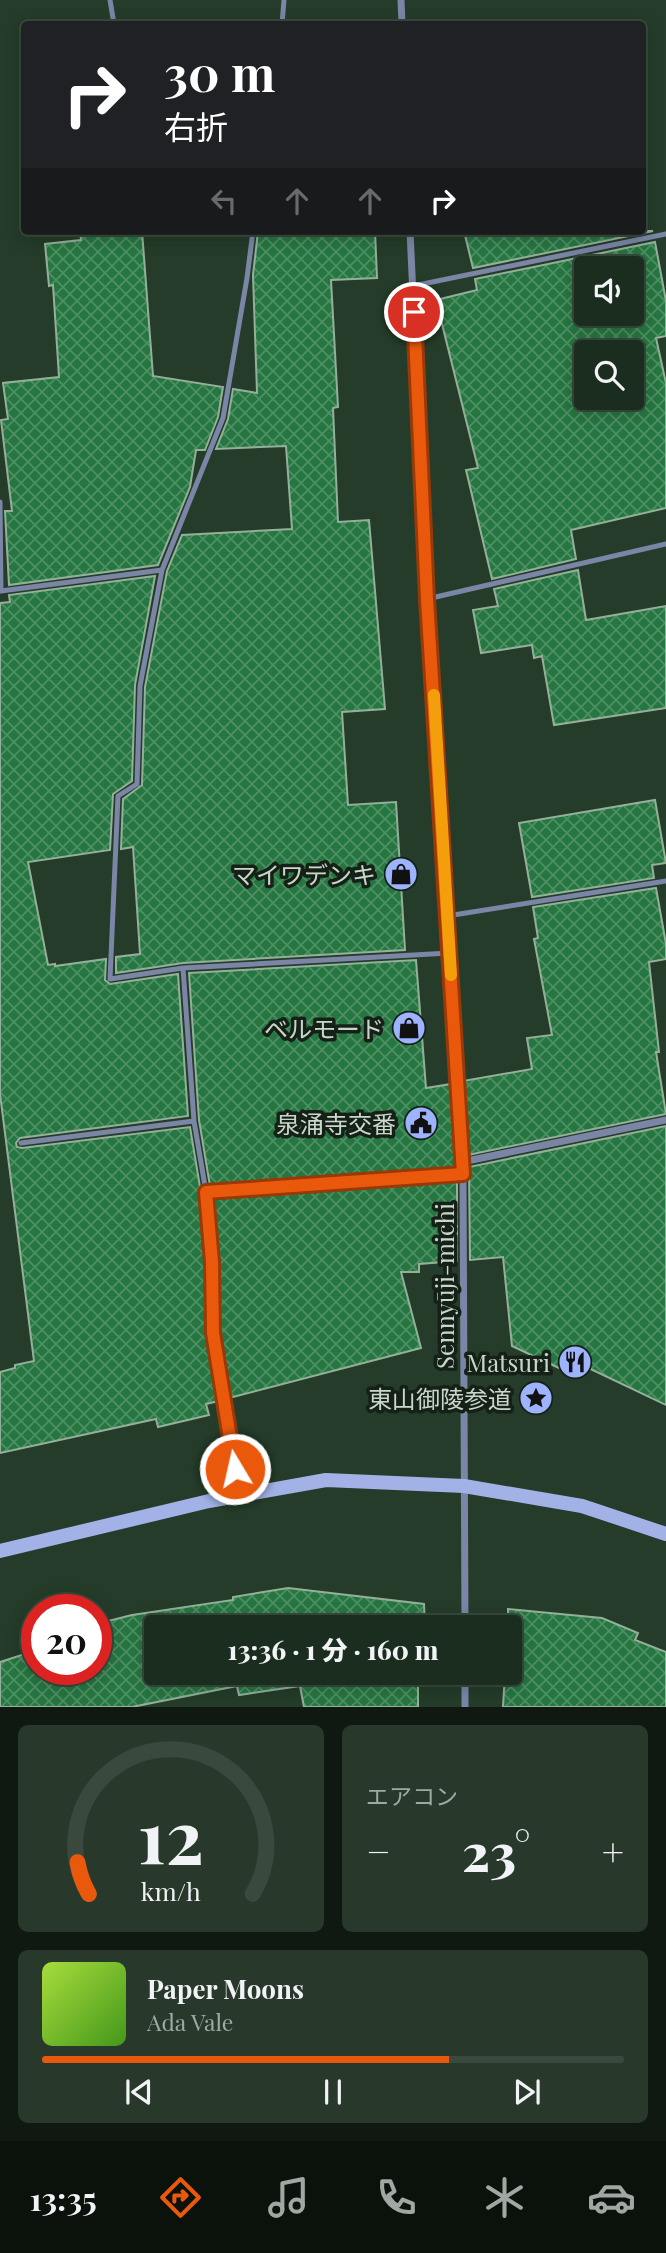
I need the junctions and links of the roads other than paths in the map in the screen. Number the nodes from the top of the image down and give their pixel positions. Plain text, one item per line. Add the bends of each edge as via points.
1 (110, 0) edge
2 (284, 0) edge
3 (401, 0) edge
4 (114, 21) edge
5 (282, 21) edge
6 (402, 21) edge
7 (666, 234) edge
8 (252, 235) edge
9 (411, 235) edge
10 (413, 285) junction
11 (0, 502) edge
12 (666, 544) edge
13 (162, 570) junction
14 (427, 599) junction
15 (666, 881) edge
16 (447, 916) junction
17 (450, 953) junction
18 (183, 968) junction
19 (666, 1120) edge
20 (194, 1121) junction
21 (21, 1143) dead end
22 (462, 1161) junction
23 (463, 1174) junction
24 (206, 1192) junction
25 (464, 1486) junction
26 (240, 1496) junction
27 (666, 1534) edge
28 (0, 1551) edge
29 (465, 1615) edge
30 (465, 1685) edge
31 (465, 1707) edge

1 - 4 lane
2 - 5 lane
3 - 6 street
7 - 10 lane
8 - 13 lane via 223,418
9 - 10 street, Sennyūji-michi
10 - 14 street, Sennyūji-michi
11 - 13 lane via 1,591
12 - 14 lane
13 - 18 lane via 141,686 137,785 118,796 110,979
14 - 16 street, Sennyūji-michi
15 - 16 lane
16 - 17 street, Sennyūji-michi
17 - 18 lane
17 - 22 street, Sennyūji-michi
18 - 20 lane
19 - 22 street
20 - 21 lane
20 - 24 lane
22 - 23 street, Sennyūji-michi
23 - 24 lane
23 - 25 street, Sennyūji-michi
24 - 26 lane via 213,1333
25 - 26 main road via 326,1480
25 - 27 main road via 582,1506
25 - 29 street, Sennyūji-michi
26 - 28 main road
30 - 31 street

